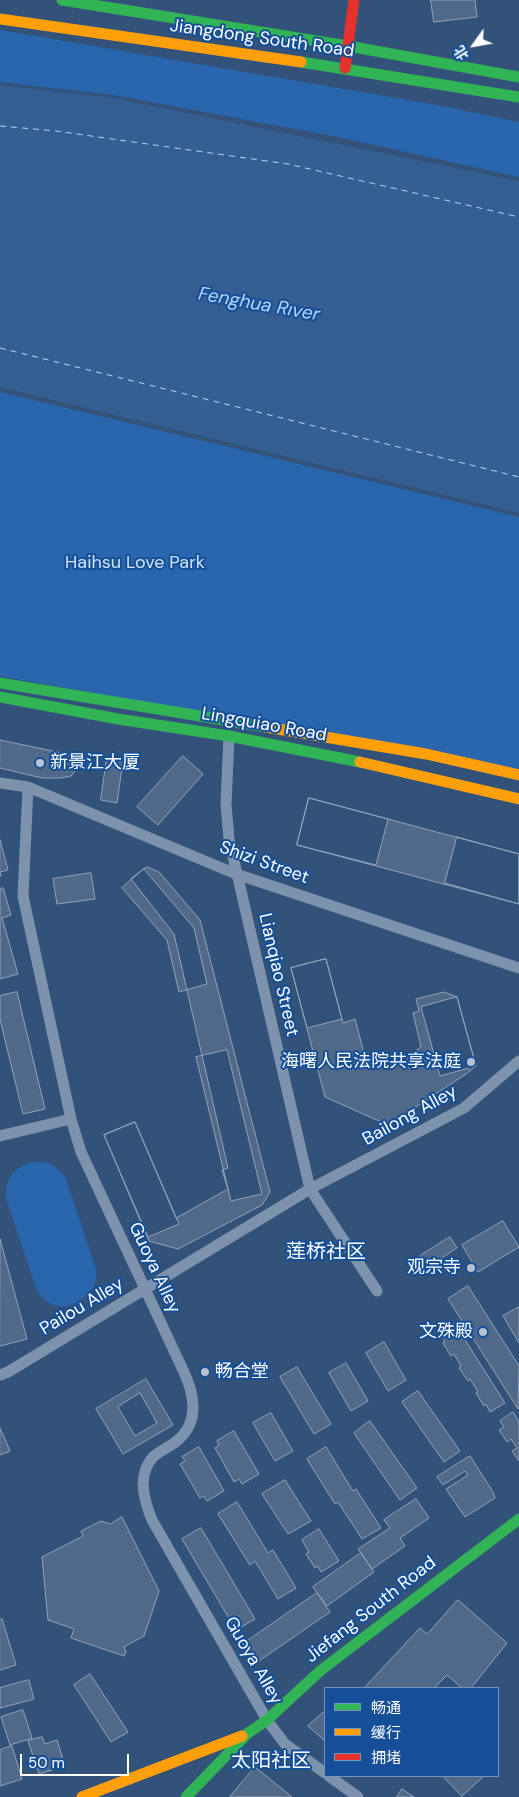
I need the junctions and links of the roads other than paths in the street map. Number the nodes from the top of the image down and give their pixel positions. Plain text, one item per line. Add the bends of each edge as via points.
1 (62, 0) edge
2 (354, 0) edge
3 (0, 19) edge
4 (348, 46) junction
5 (345, 68) junction
6 (519, 77) edge
7 (519, 97) edge
8 (0, 683) edge
9 (0, 697) edge
10 (229, 736) junction
11 (519, 775) edge
12 (0, 783) edge
13 (28, 787) junction
14 (519, 799) edge
15 (236, 874) junction
16 (519, 968) edge
17 (519, 1061) edge
18 (71, 1119) junction
19 (0, 1136) edge
20 (310, 1189) junction
21 (144, 1290) junction
22 (377, 1291) dead end
23 (0, 1375) edge
24 (519, 1519) edge
25 (267, 1720) junction
26 (248, 1733) junction
27 (324, 1772) edge
28 (330, 1777) edge
29 (82, 1797) edge
30 (186, 1797) edge
31 (358, 1797) edge

1 - 4 main road, Jiangdong South Road
2 - 4 main road
3 - 5 main road, Jiangdong South Road
4 - 5 main road
4 - 6 main road, Jiangdong South Road
5 - 7 main road, Jiangdong South Road
8 - 11 main road, Lingquiao Road via 426,754
9 - 10 main road, Lingquiao Road
10 - 14 main road, Lingquiao Road via 343,758
10 - 15 street, Lianqiao Street via 226,804
12 - 13 street, Shizi Street
13 - 15 street, Shizi Street
13 - 18 street, Guoya Alley via 23,896
15 - 16 street, Shizi Street
15 - 20 street, Lianqiao Street
17 - 20 street, Bailong Alley via 464,1108
18 - 19 street
18 - 21 street, Guoya Alley via 81,1152
20 - 21 street, Pailou Alley
20 - 22 street, Lianqiao Street
21 - 23 street, Pailou Alley
21 - 25 street, Guoya Alley via 191,1388 194,1408 185,1432 153,1458 142,1480 144,1502
24 - 25 main road, Jiefang South Road via 335,1658
25 - 26 main road, Jiefang South Road
25 - 27 street, Guoya Alley via 286,1744
26 - 29 main road, Jiefang South Road
26 - 30 main road, Jiefang South Road
28 - 31 street

